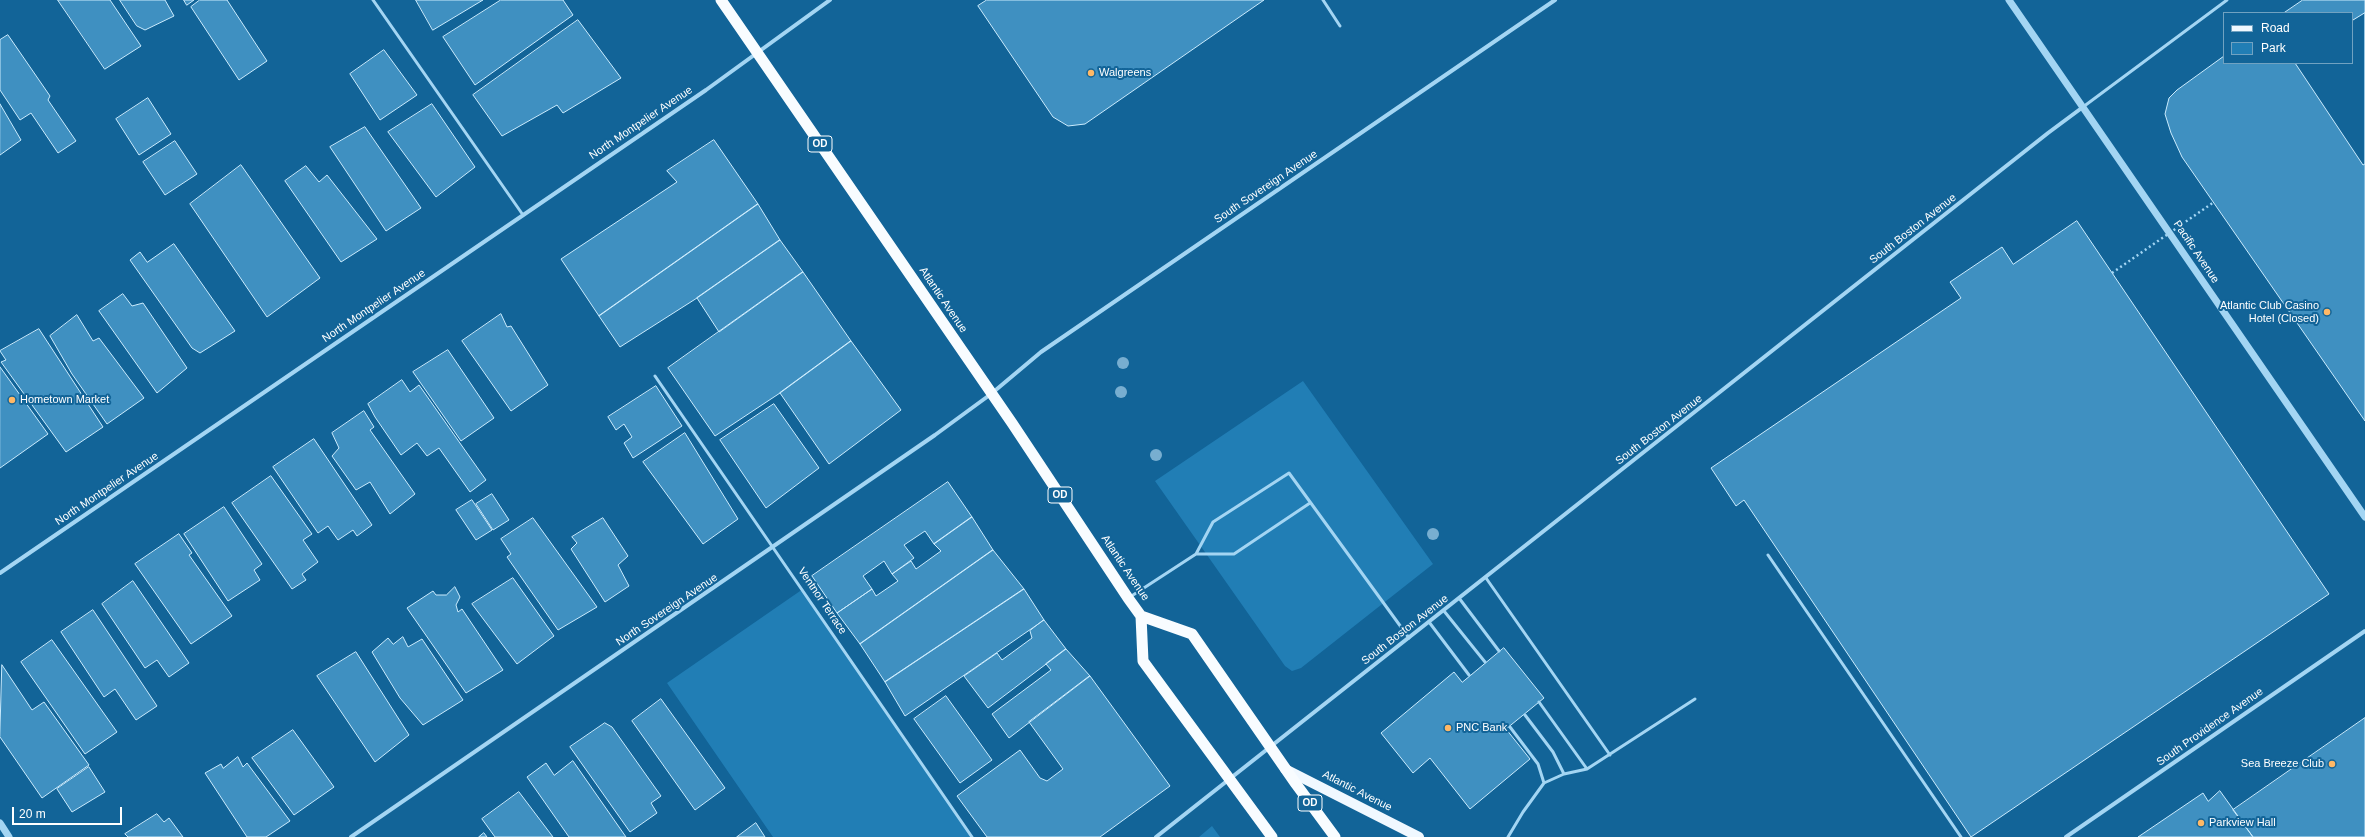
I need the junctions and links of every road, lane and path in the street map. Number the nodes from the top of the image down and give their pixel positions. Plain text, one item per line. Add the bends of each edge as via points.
1 (373, 0) edge
2 (721, 0) edge
3 (830, 0) edge
4 (1323, 0) edge
5 (1555, 0) edge
6 (2009, 0) edge
7 (2228, 0) edge
8 (1340, 26) dead end
9 (757, 53) junction
10 (2084, 108) junction
11 (2214, 202) dead end
12 (523, 215) junction
13 (2112, 273) dead end
14 (655, 376) dead end
15 (991, 394) junction
16 (1310, 503) junction
17 (2365, 517) edge
18 (774, 547) junction
19 (1196, 554) junction
20 (1768, 555) dead end
21 (0, 573) edge
22 (1486, 578) junction
23 (1128, 598) junction
24 (1459, 598) junction
25 (1444, 611) junction
26 (1142, 616) junction
27 (1429, 622) junction
28 (2365, 631) edge
29 (1409, 638) junction
30 (1499, 651) dead end
31 (1485, 662) dead end
32 (1469, 675) dead end
33 (1695, 699) dead end
34 (1539, 702) dead end
35 (1525, 715) dead end
36 (1510, 727) dead end
37 (1270, 748) junction
38 (1610, 755) junction
39 (1285, 769) junction
40 (1587, 769) junction
41 (1564, 774) junction
42 (1228, 780) junction
43 (1544, 783) junction
44 (0, 823) edge
45 (9, 837) edge
46 (352, 837) edge
47 (972, 837) edge
48 (1156, 837) edge
49 (1272, 837) edge
50 (1335, 837) edge
51 (1419, 837) edge
52 (1508, 837) edge
53 (1961, 837) edge
54 (2066, 837) edge

1 - 12 lane
2 - 9 highway, Atlantic Avenue / OD
3 - 9 street, North Montpelier Avenue
4 - 8 lane
5 - 15 street, South Sovereign Avenue via 1041,352
6 - 10 street, Pacific Avenue
7 - 10 lane
9 - 12 street, North Montpelier Avenue
9 - 15 highway, Atlantic Avenue / OD
10 - 17 street, Pacific Avenue
10 - 22 street, South Boston Avenue via 2048,133
11 - 13 path, bridge
12 - 21 street, North Montpelier Avenue
14 - 18 lane, Ventnor Terrace
15 - 18 street, North Sovereign Avenue
15 - 23 highway, Atlantic Avenue / OD
16 - 19 lane via 1234,554
16 - 19 lane via 1289,473 1213,522
16 - 29 lane
18 - 46 street, North Sovereign Avenue
18 - 47 lane, Ventnor Terrace
19 - 23 lane
20 - 53 lane
22 - 24 street, South Boston Avenue
22 - 38 lane
23 - 26 highway, Atlantic Avenue / OD
24 - 25 street, South Boston Avenue
24 - 30 lane
25 - 27 street, South Boston Avenue
25 - 31 lane
26 - 37 highway, Atlantic Avenue via 1192,634
26 - 42 highway, Atlantic Avenue via 1143,661
27 - 29 street, South Boston Avenue
27 - 32 lane
28 - 54 street, South Providence Avenue
29 - 37 street, South Boston Avenue
33 - 38 lane
34 - 40 lane
35 - 41 lane via 1553,752
36 - 43 lane via 1538,764
37 - 39 highway, Atlantic Avenue
37 - 42 street, South Boston Avenue
38 - 40 lane
39 - 50 highway, OD
39 - 51 main road, Atlantic Avenue
40 - 41 lane
41 - 43 lane
42 - 48 street, South Boston Avenue
42 - 49 highway, Atlantic Avenue
43 - 52 lane
44 - 45 street

